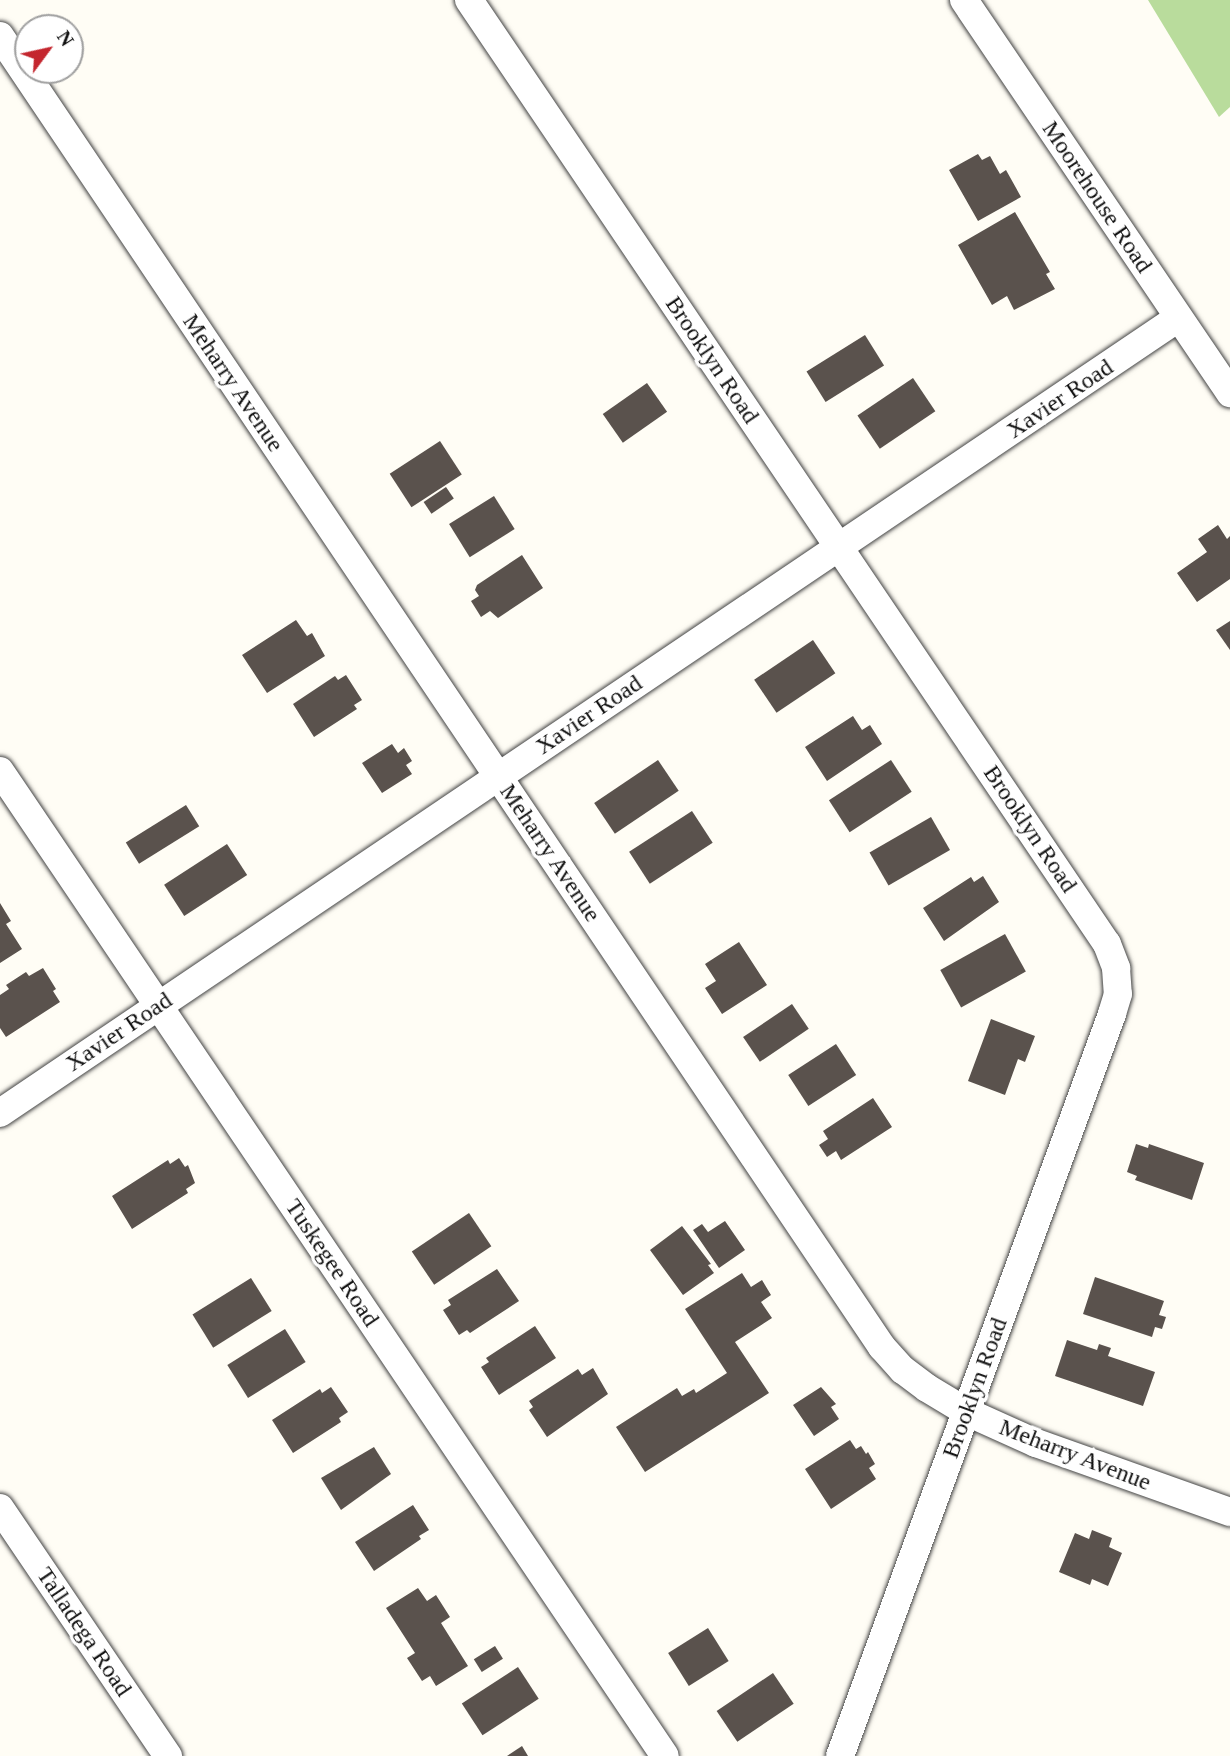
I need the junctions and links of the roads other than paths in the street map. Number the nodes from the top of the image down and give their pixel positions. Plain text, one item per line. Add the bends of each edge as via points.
1 (469, 0) edge
2 (964, 0) edge
3 (0, 36) edge
4 (1178, 318) junction
5 (1230, 393) edge
6 (840, 549) junction
7 (0, 771) edge
8 (498, 776) junction
9 (158, 1006) junction
10 (0, 1112) edge
11 (967, 1412) junction
12 (0, 1508) edge
13 (1230, 1512) edge
14 (168, 1756) edge
15 (665, 1756) edge
16 (840, 1756) edge

1 - 6 street, Brooklyn Road
2 - 4 street, Moorehouse Road
3 - 8 street, Meharry Avenue
4 - 5 street, Moorehouse Road
4 - 6 street, Xavier Road
6 - 8 street, Xavier Road
6 - 11 street, Brooklyn Road via 1107,944 1116,968 1118,994 1112,1014
7 - 9 street, Tuskegee Road
8 - 9 street, Xavier Road
8 - 11 street, Meharry Avenue via 882,1347 911,1376
9 - 10 street, Xavier Road
9 - 15 street, Tuskegee Road
11 - 13 street, Meharry Avenue via 1036,1443
11 - 16 street, Brooklyn Road
12 - 14 street, Talladega Road

